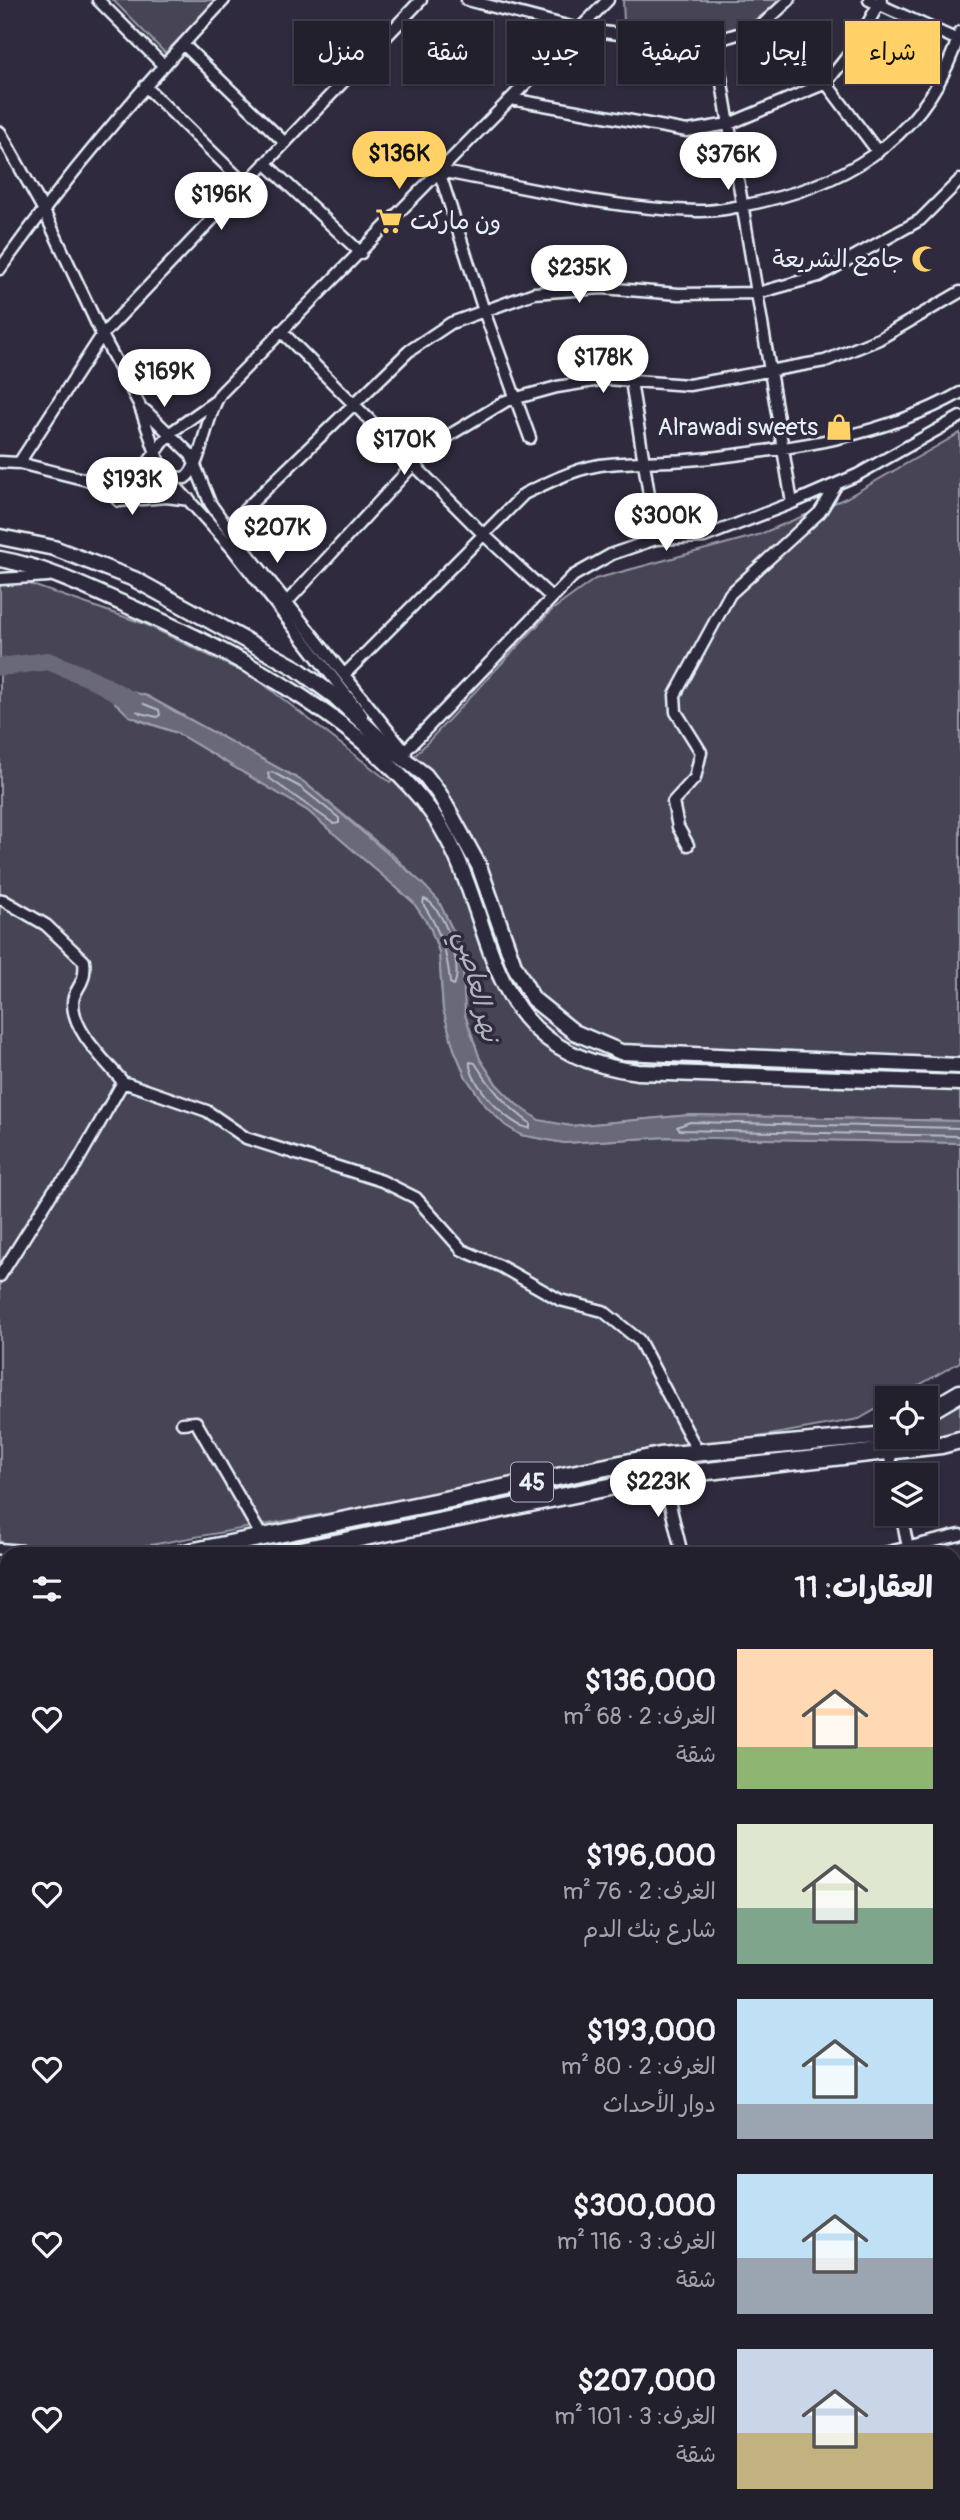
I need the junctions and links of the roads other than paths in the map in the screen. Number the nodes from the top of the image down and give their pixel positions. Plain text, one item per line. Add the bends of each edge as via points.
1 (99, 0) edge
2 (224, 0) edge
3 (421, 0) edge
4 (467, 0) edge
5 (608, 0) edge
6 (789, 0) edge
7 (876, 2) edge
8 (548, 21) edge
9 (587, 21) edge
10 (724, 38) edge
11 (959, 38) edge
12 (183, 44) junction
13 (164, 66) junction
14 (831, 77) edge
15 (526, 84) edge
16 (722, 84) edge
17 (824, 84) edge
18 (827, 84) edge
19 (145, 86) junction
20 (511, 99) junction
21 (729, 124) junction
22 (0, 132) edge
23 (284, 142) junction
24 (878, 152) junction
25 (265, 163) junction
26 (439, 171) junction
27 (960, 180) edge
28 (245, 184) junction
29 (744, 206) junction
30 (43, 209) junction
31 (361, 253) junction
32 (0, 269) edge
33 (960, 292) edge
34 (758, 293) junction
35 (484, 311) junction
36 (281, 331) junction
37 (102, 335) junction
38 (770, 369) junction
39 (631, 381) junction
40 (960, 393) edge
41 (514, 399) junction
42 (214, 402) junction
43 (139, 404) junction
44 (352, 404) junction
45 (960, 417) edge
46 (170, 433) junction
47 (530, 438) dead end
48 (783, 446) junction
49 (155, 455) junction
50 (0, 462) edge
51 (19, 463) junction
52 (643, 463) junction
53 (196, 464) junction
54 (413, 464) junction
55 (167, 477) junction
56 (838, 484) junction
57 (111, 486) junction
58 (192, 501) junction
59 (792, 503) junction
60 (227, 527) junction
61 (482, 533) junction
62 (0, 537) edge
63 (656, 539) junction
64 (0, 559) edge
65 (58, 575) junction
66 (0, 579) edge
67 (551, 597) junction
68 (287, 601) junction
69 (339, 675) junction
70 (320, 685) junction
71 (367, 727) junction
72 (363, 743) junction
73 (405, 754) junction
74 (394, 770) junction
75 (688, 845) dead end
76 (3, 900) dead end
77 (960, 1066) edge
78 (123, 1082) junction
79 (960, 1083) edge
80 (0, 1276) edge
81 (960, 1394) edge
82 (938, 1406) edge
83 (182, 1423) dead end
84 (938, 1440) edge
85 (960, 1440) edge
86 (875, 1442) edge
87 (875, 1443) edge
88 (698, 1452) junction
89 (663, 1476) junction
90 (904, 1526) edge
91 (960, 1535) edge
92 (262, 1537) junction
93 (214, 1547) edge
94 (344, 1547) edge
95 (680, 1547) edge
96 (908, 1547) joint

1 - 13 street
2 - 12 street
3 - 23 street
4 - 8 street
5 - 9 street
6 - 10 street via 760,27
7 - 11 street
7 - 14 street via 854,48
11 - 24 street via 937,91
12 - 13 street
12 - 23 street
13 - 19 street
15 - 20 street
16 - 21 street
17 - 21 street
18 - 24 street
19 - 28 street
19 - 30 street
20 - 21 street via 687,131
20 - 26 street
21 - 29 street
22 - 30 street
23 - 25 street
24 - 29 street via 802,193
25 - 28 street
25 - 31 street
26 - 29 street via 637,207 700,211
26 - 31 street
26 - 35 street
27 - 34 street via 920,220 819,276
28 - 37 street
29 - 34 street
30 - 32 street
30 - 37 street
31 - 36 street
33 - 38 street via 879,340 825,361
34 - 35 street via 679,294 602,288 534,293
34 - 38 street
35 - 41 street
35 - 44 street via 452,323 409,351
36 - 42 street
36 - 44 street
37 - 43 street
37 - 51 street
38 - 39 street via 689,385
38 - 48 street
39 - 41 street via 606,379
39 - 52 street
40 - 48 street via 898,423 849,437
41 - 47 street
41 - 54 street via 453,433
42 - 46 street
42 - 53 street
43 - 46 street
43 - 49 street
44 - 54 street
44 - 60 street
45 - 56 street
46 - 49 street
46 - 53 street
48 - 52 street
48 - 59 street
49 - 55 street
49 - 57 street via 142,471
50 - 51 street
51 - 57 street
52 - 61 street via 606,464 559,477 524,494
52 - 63 street
53 - 55 street via 185,478
53 - 60 street via 210,503
54 - 61 street
54 - 68 street
55 - 58 street
56 - 59 street
56 - 75 street via 820,512 730,594 675,695 676,712 701,752 695,778 673,802 678,827
57 - 58 street via 110,492 119,501 166,497
58 - 69 street
59 - 63 street via 704,537
60 - 68 street
61 - 67 street
61 - 69 street
62 - 70 main road via 54,548 134,579
63 - 67 street via 612,554 573,576
64 - 65 main road
65 - 66 street
65 - 72 main road via 259,669
67 - 73 street
68 - 69 street
69 - 70 main road
69 - 71 street
69 - 73 street
70 - 71 main road
71 - 72 street
71 - 73 main road
72 - 74 main road
73 - 74 street
73 - 77 main road via 425,775 479,866 522,983 542,1009 574,1032 621,1052
74 - 79 main road via 443,832 466,880 504,988 523,1017 573,1054 615,1070 638,1072
76 - 78 street via 46,925 85,961 86,977 72,999 76,1022
78 - 80 street via 71,1173 54,1189
78 - 88 street via 207,1111 246,1138 382,1181 416,1198 462,1250 560,1300 603,1311 639,1340
81 - 82 main road
83 - 92 street via 195,1422
84 - 85 main road, 45
86 - 88 main road, 45
87 - 89 main road, 45
88 - 92 main road, 45
89 - 94 main road, 45
89 - 95 street
90 - 96 street
91 - 96 street
92 - 93 main road, 45

